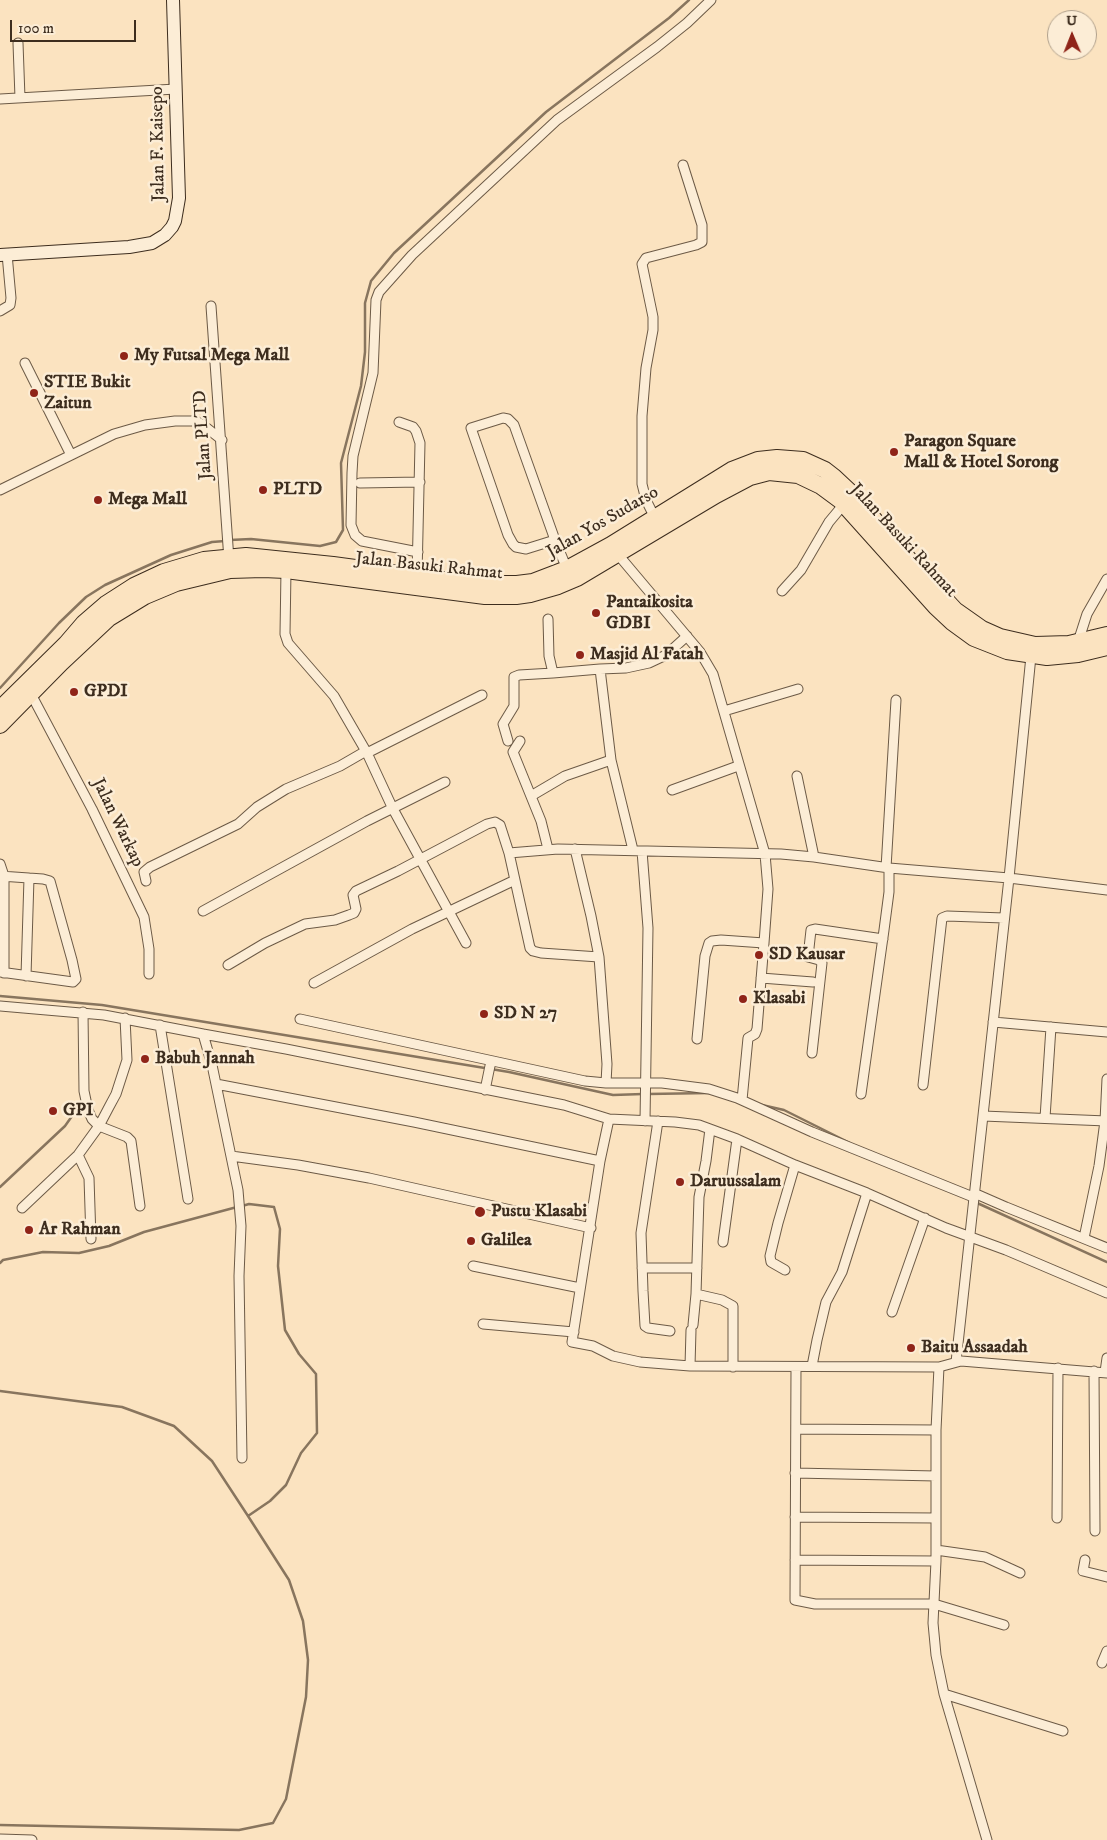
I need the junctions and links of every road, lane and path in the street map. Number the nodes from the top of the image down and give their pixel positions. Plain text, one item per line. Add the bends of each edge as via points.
1 (173, 0) edge
2 (711, 0) edge
3 (18, 43) dead end
4 (176, 89) junction
5 (20, 98) junction
6 (0, 99) edge
7 (683, 165) dead end
8 (4, 254) edge
9 (211, 306) dead end
10 (0, 311) edge
11 (25, 363) dead end
12 (399, 422) dead end
13 (222, 440) junction
14 (72, 455) junction
15 (420, 482) junction
16 (360, 483) dead end
17 (0, 490) edge
18 (844, 504) junction
19 (656, 518) junction
20 (555, 540) junction
21 (614, 550) junction
22 (418, 552) junction
23 (229, 558) junction
24 (567, 569) junction
25 (286, 570) junction
26 (417, 576) junction
27 (1107, 579) edge
28 (782, 591) dead end
29 (548, 619) dead end
30 (1107, 635) edge
31 (687, 636) junction
32 (1078, 642) junction
33 (1107, 647) edge
34 (1031, 656) junction
35 (600, 669) junction
36 (553, 673) junction
37 (798, 690) dead end
38 (31, 694) junction
39 (482, 695) dead end
40 (896, 700) dead end
41 (0, 709) edge
42 (724, 711) junction
43 (0, 725) edge
44 (508, 740) dead end
45 (520, 741) dead end
46 (366, 752) junction
47 (611, 760) junction
48 (738, 766) junction
49 (797, 776) dead end
50 (445, 782) dead end
51 (672, 790) dead end
52 (531, 796) junction
53 (393, 809) junction
54 (548, 849) junction
55 (574, 849) junction
56 (638, 850) junction
57 (509, 853) junction
58 (765, 854) junction
59 (814, 857) junction
60 (420, 859) junction
61 (0, 864) edge
62 (888, 868) junction
63 (2, 876) edge
64 (29, 878) junction
65 (1009, 878) junction
66 (515, 880) junction
67 (146, 881) dead end
68 (1107, 890) edge
69 (204, 911) dead end
70 (449, 913) junction
71 (1004, 918) junction
72 (883, 939) junction
73 (764, 943) junction
74 (466, 944) dead end
75 (599, 957) junction
76 (228, 965) dead end
77 (2, 972) edge
78 (149, 974) dead end
79 (26, 976) junction
80 (761, 978) junction
81 (813, 982) dead end
82 (314, 983) dead end
83 (0, 1006) edge
84 (83, 1012) junction
85 (125, 1018) junction
86 (300, 1019) dead end
87 (993, 1022) junction
88 (160, 1026) junction
89 (1051, 1027) junction
90 (1107, 1032) edge
91 (203, 1034) junction
92 (697, 1039) dead end
93 (812, 1053) dead end
94 (491, 1064) junction
95 (1107, 1079) edge
96 (216, 1084) junction
97 (606, 1084) junction
98 (923, 1085) dead end
99 (486, 1086) junction
100 (645, 1087) junction
101 (861, 1094) dead end
102 (742, 1100) junction
103 (983, 1116) junction
104 (645, 1118) junction
105 (1045, 1118) junction
106 (609, 1119) junction
107 (658, 1121) junction
108 (1106, 1121) edge
109 (99, 1126) junction
110 (710, 1129) junction
111 (737, 1139) junction
112 (78, 1155) junction
113 (231, 1156) junction
114 (600, 1161) junction
115 (795, 1166) junction
116 (867, 1193) junction
117 (973, 1197) junction
118 (188, 1200) dead end
119 (140, 1206) dead end
120 (22, 1208) dead end
121 (925, 1218) junction
122 (591, 1228) junction
123 (969, 1232) junction
124 (1084, 1238) junction
125 (91, 1239) dead end
126 (723, 1242) dead end
127 (1107, 1248) edge
128 (473, 1266) dead end
129 (642, 1268) junction
130 (697, 1268) junction
131 (786, 1270) dead end
132 (580, 1288) junction
133 (1107, 1293) edge
134 (696, 1294) junction
135 (892, 1312) dead end
136 (483, 1324) dead end
137 (670, 1331) dead end
138 (574, 1332) junction
139 (1107, 1358) edge
140 (956, 1362) junction
141 (690, 1366) junction
142 (733, 1366) junction
143 (812, 1366) junction
144 (796, 1367) junction
145 (939, 1367) junction
146 (1058, 1368) junction
147 (1094, 1371) junction
148 (1106, 1373) edge
149 (796, 1429) junction
150 (936, 1430) junction
151 (242, 1458) dead end
152 (795, 1474) junction
153 (936, 1476) junction
154 (795, 1517) junction
155 (936, 1518) junction
156 (1058, 1518) dead end
157 (1095, 1531) dead end
158 (936, 1550) junction
159 (795, 1560) junction
160 (1085, 1560) dead end
161 (936, 1561) junction
162 (1020, 1573) dead end
163 (1107, 1577) edge
164 (934, 1604) junction
165 (1004, 1626) dead end
166 (1107, 1650) edge
167 (1102, 1662) dead end
168 (944, 1694) junction
169 (1063, 1731) dead end
170 (0, 1839) edge
171 (32, 1840) edge
172 (986, 1840) edge

1 - 4 street, Jalan F. Kaisepo
2 - 22 street via 658,47 557,120 412,255 379,292 373,373 352,473 352,525 355,535 362,541
3 - 5 street
4 - 5 street
4 - 8 street, Jalan F. Kaisepo via 179,198 175,221 165,235 152,244 129,247
5 - 6 street
7 - 19 street via 702,225 702,242 646,258 642,264 653,330 642,416 642,484
8 - 10 street via 11,298 10,305
9 - 13 street, Jalan PLTD
11 - 14 street
12 - 15 street via 413,427 419,436
13 - 14 street via 196,421 175,422 126,429
13 - 23 street, Jalan PLTD
14 - 17 street
15 - 16 street
15 - 22 street
18 - 21 highway, Jalan Basuki Rahmat via 809,479 769,472 750,477
18 - 28 street via 829,522 801,570
18 - 34 highway, Jalan Basuki Rahmat via 952,622 990,645
19 - 21 highway, Jalan Yos Sudarso
19 - 32 highway, Jalan Yos Sudarso via 717,478 745,464 778,458 803,460 825,470 850,492 956,610 982,629 1035,645
20 - 20 street via 526,549 513,544 471,428 503,418 514,425
20 - 24 street
21 - 24 highway, Jalan Yos Sudarso
21 - 25 highway, Jalan Basuki Rahmat via 577,578 543,591 516,596 439,591
21 - 31 street
22 - 26 street
23 - 25 highway, Jalan Basuki Rahmat via 263,568
23 - 26 highway, Jalan Yos Sudarso via 261,556
23 - 38 highway, Jalan Basuki Rahmat via 199,576 145,596 109,618
23 - 41 highway, Jalan Yos Sudarso via 204,560 164,572 118,595 84,624
24 - 26 highway, Jalan Yos Sudarso via 517,584 473,584
25 - 46 street via 286,640 334,696
27 - 32 street via 1087,614
29 - 36 street
30 - 32 highway, Jalan Yos Sudarso
31 - 35 street via 666,655 650,663
31 - 42 street via 713,674
33 - 34 highway, Jalan Basuki Rahmat via 1065,656
34 - 65 street
35 - 36 street
35 - 47 street
36 - 44 street via 514,677 514,706 503,724
37 - 42 street
38 - 43 highway, Jalan Basuki Rahmat
38 - 78 street, Jalan Warkap via 144,917
39 - 46 street
40 - 62 street
42 - 48 street
45 - 52 street via 512,752
46 - 53 street
46 - 67 street via 286,789 257,807 238,824 150,867 144,872
47 - 52 street via 565,776
47 - 56 street
48 - 51 street
48 - 58 street
49 - 59 street
50 - 53 street
52 - 54 street
53 - 60 street
53 - 69 street
54 - 55 street
54 - 57 street
55 - 56 street
55 - 75 street
56 - 58 street
56 - 100 street via 648,928
57 - 60 street via 500,825 495,822
57 - 66 street
58 - 59 street
58 - 73 street via 768,889
59 - 62 street
60 - 70 street
60 - 76 street via 356,891 353,895 356,909 349,915 305,924
61 - 63 street
62 - 65 street
62 - 72 street via 889,892
63 - 64 street
63 - 77 street
64 - 79 street
64 - 79 street via 50,881 76,979 73,982
65 - 68 street
65 - 71 street
66 - 70 street
66 - 75 street via 528,942 533,951
70 - 74 street
70 - 82 street via 412,929
71 - 87 street
71 - 98 street via 942,918
72 - 93 street via 810,930 808,957 820,960 822,964
72 - 101 street
73 - 80 street
73 - 92 street via 721,940 709,943
75 - 97 street
77 - 79 street
80 - 81 street
80 - 102 street via 757,1029 748,1038
83 - 84 street
84 - 85 street
84 - 109 street via 84,1091 88,1110
85 - 88 street
85 - 109 street via 127,1060 116,1094
86 - 94 street
87 - 89 street
87 - 103 street
88 - 91 street
88 - 118 street
89 - 90 street
89 - 105 street
91 - 96 street
91 - 99 street
94 - 97 street
94 - 99 street
95 - 108 street
96 - 113 street
96 - 114 street
97 - 100 street
99 - 106 street
100 - 102 street via 662,1083 683,1085 709,1089
100 - 104 street
102 - 117 street
103 - 105 street
103 - 117 street
104 - 106 street
104 - 107 street
105 - 108 street
106 - 114 street
107 - 110 street
107 - 129 street via 643,1219
108 - 124 street
109 - 112 street
109 - 119 street via 131,1141
110 - 111 street
110 - 130 street via 699,1197
111 - 115 street
111 - 126 street
112 - 120 street
112 - 125 street via 89,1178
113 - 122 street via 369,1178
113 - 151 street via 242,1238 239,1276
114 - 122 street
115 - 116 street
115 - 131 street via 770,1256 771,1262
116 - 121 street
116 - 143 street via 842,1272 826,1302
117 - 123 street
117 - 124 street
121 - 123 street via 946,1228
121 - 135 street
122 - 132 street
123 - 133 street
123 - 140 street
124 - 127 street
128 - 132 street
129 - 130 street
129 - 137 street via 645,1326
130 - 134 street
132 - 138 street
134 - 141 street
134 - 142 street via 733,1306
136 - 138 street
138 - 141 street via 572,1342 593,1346 623,1359
139 - 148 street
140 - 145 street
140 - 146 street
141 - 142 street
142 - 144 street
143 - 144 street
143 - 145 street
144 - 149 street
145 - 150 street
146 - 147 street
146 - 156 street
147 - 148 street
147 - 157 street
149 - 150 street
149 - 152 street
150 - 153 street
152 - 153 street
152 - 154 street
153 - 155 street
154 - 155 street
154 - 159 street
155 - 158 street
158 - 161 street
158 - 162 street via 985,1557
159 - 161 street
159 - 164 street via 797,1601 815,1604
160 - 163 street via 1082,1571
161 - 164 street
164 - 165 street
164 - 168 street via 936,1655
166 - 167 street
168 - 169 street
168 - 172 street
170 - 171 street

